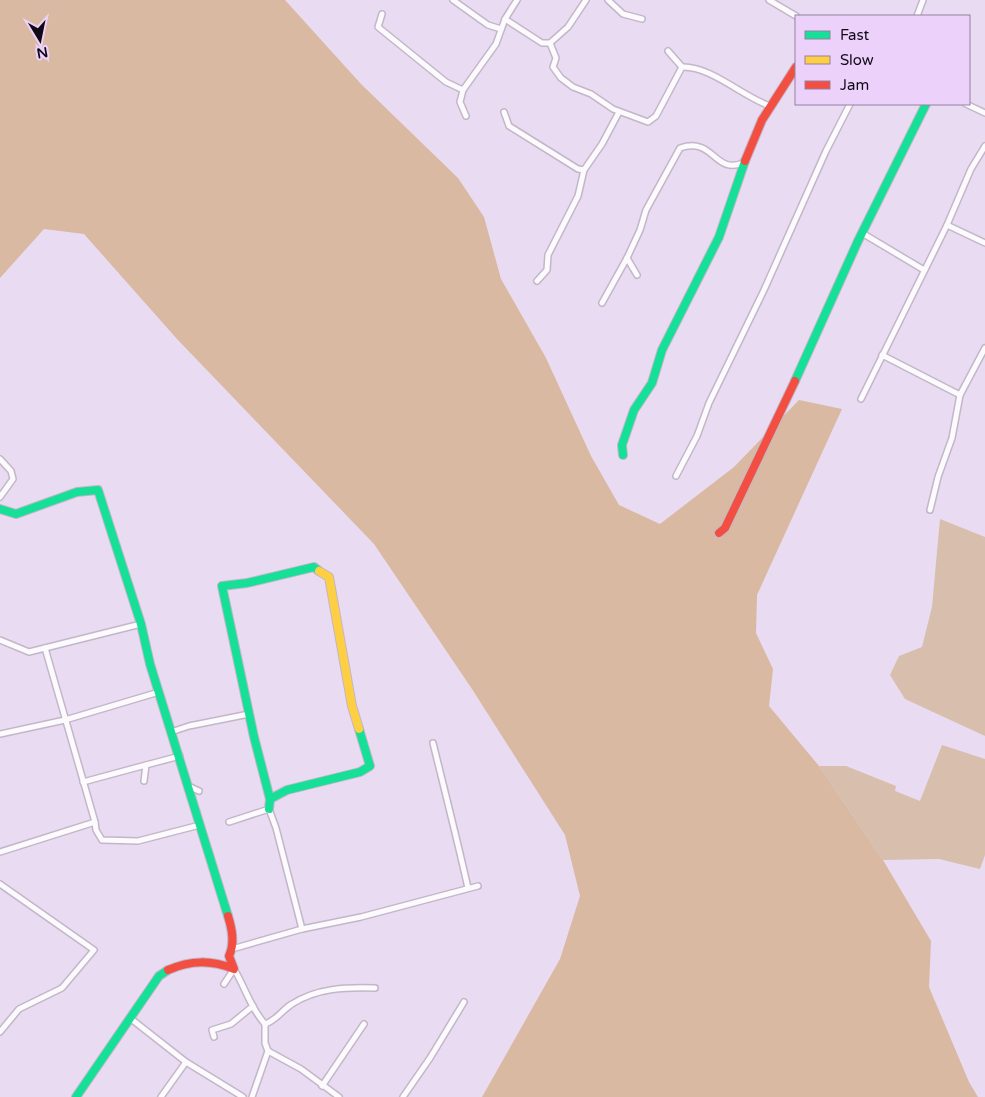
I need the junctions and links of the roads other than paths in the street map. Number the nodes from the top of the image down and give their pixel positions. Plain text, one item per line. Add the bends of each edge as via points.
1 (453, 0) edge
2 (517, 0) edge
3 (586, 0) edge
4 (608, 0) edge
5 (769, 0) edge
6 (923, 0) edge
7 (382, 14) dead end
8 (795, 15) edge
9 (917, 15) edge
10 (505, 19) junction
11 (642, 19) dead end
12 (502, 29) junction
13 (550, 43) junction
14 (668, 51) dead end
15 (682, 67) junction
16 (795, 68) edge
17 (463, 90) junction
18 (849, 105) edge
19 (926, 105) edge
20 (968, 105) edge
21 (770, 106) junction
22 (504, 112) dead end
23 (619, 112) junction
24 (985, 113) edge
25 (466, 116) dead end
26 (985, 146) edge
27 (745, 162) junction
28 (584, 170) junction
29 (947, 225) junction
30 (862, 234) junction
31 (985, 243) edge
32 (627, 258) junction
33 (924, 270) junction
34 (637, 275) dead end
35 (537, 280) dead end
36 (602, 303) dead end
37 (985, 348) edge
38 (882, 355) junction
39 (960, 394) junction
40 (862, 398) dead end
41 (623, 455) dead end
42 (0, 460) edge
43 (676, 476) dead end
44 (0, 497) edge
45 (0, 509) edge
46 (930, 510) dead end
47 (720, 533) dead end
48 (141, 624) junction
49 (0, 640) edge
50 (44, 648) junction
51 (159, 692) junction
52 (249, 714) junction
53 (65, 720) junction
54 (171, 732) junction
55 (0, 734) edge
56 (2, 743) dead end
57 (433, 743) dead end
58 (180, 756) junction
59 (146, 765) junction
60 (144, 781) dead end
61 (83, 782) junction
62 (188, 786) junction
63 (199, 791) dead end
64 (270, 799) junction
65 (269, 809) junction
66 (95, 822) junction
67 (229, 822) dead end
68 (196, 826) dead end
69 (21, 834) dead end
70 (23, 843) junction
71 (0, 852) edge
72 (0, 884) edge
73 (478, 886) dead end
74 (468, 888) junction
75 (302, 929) junction
76 (231, 952) junction
77 (219, 962) junction
78 (234, 969) junction
79 (224, 984) dead end
80 (375, 988) dead end
81 (464, 1002) dead end
82 (253, 1006) junction
83 (130, 1018) junction
84 (265, 1024) junction
85 (364, 1024) dead end
86 (0, 1032) edge
87 (214, 1037) dead end
88 (268, 1051) junction
89 (186, 1062) junction
90 (322, 1086) junction
91 (76, 1097) edge
92 (161, 1097) edge
93 (244, 1097) edge
94 (252, 1097) edge
95 (339, 1097) edge
96 (403, 1097) edge

1 - 12 street via 488,25
2 - 10 street
3 - 13 street via 568,27
4 - 11 street via 623,14
5 - 8 street
6 - 9 street
7 - 17 street via 378,27 446,82
10 - 12 street
10 - 13 street via 542,43
12 - 17 street via 496,44
13 - 23 street via 556,58 553,67 561,78
14 - 15 street
15 - 21 street via 698,69
15 - 23 street via 652,120 648,122
16 - 21 street
17 - 25 street via 460,102
18 - 43 street
19 - 30 street
20 - 24 street
21 - 27 street
22 - 28 street via 509,126
23 - 28 street
26 - 29 street via 971,169
27 - 32 street via 730,166 700,146 694,144 680,148 646,210
27 - 41 street via 719,237 662,350 652,382 634,410 622,445
28 - 35 street via 578,196 548,255 548,270
29 - 31 street
29 - 33 street
30 - 33 street
30 - 47 street via 746,487
32 - 34 street
32 - 36 street
33 - 38 street
37 - 39 street
38 - 39 street
38 - 40 street
39 - 46 street via 952,438
42 - 44 street via 11,471 13,479
45 - 48 street via 16,514 77,492 98,490
48 - 50 street
48 - 51 street
49 - 50 street via 25,652
50 - 53 street
51 - 53 street
51 - 54 street
52 - 54 street
52 - 64 street
52 - 64 street via 222,586 314,567 329,577 352,706 370,766 360,772 287,790
53 - 55 street
53 - 61 street
54 - 58 street
55 - 56 street
57 - 74 street
58 - 59 street
58 - 62 street
59 - 60 street
59 - 61 street
61 - 66 street
62 - 63 street
62 - 76 street via 232,929
64 - 65 street
65 - 67 street
65 - 75 street
66 - 68 street via 102,840 138,842
66 - 70 street
69 - 70 street
70 - 71 street
72 - 86 street via 94,950 62,988 19,1010
73 - 74 street
74 - 75 street
75 - 76 street
76 - 77 street
76 - 78 street
77 - 78 street
77 - 83 street via 200,961 168,970 159,976
78 - 79 street
78 - 82 street
80 - 84 street via 341,988 306,995 283,1010 273,1022
81 - 96 street
82 - 84 street
82 - 87 street via 231,1024 212,1030
83 - 89 street
83 - 91 street
84 - 88 street
85 - 90 street
88 - 90 street
88 - 94 street
89 - 92 street
89 - 93 street
90 - 95 street

